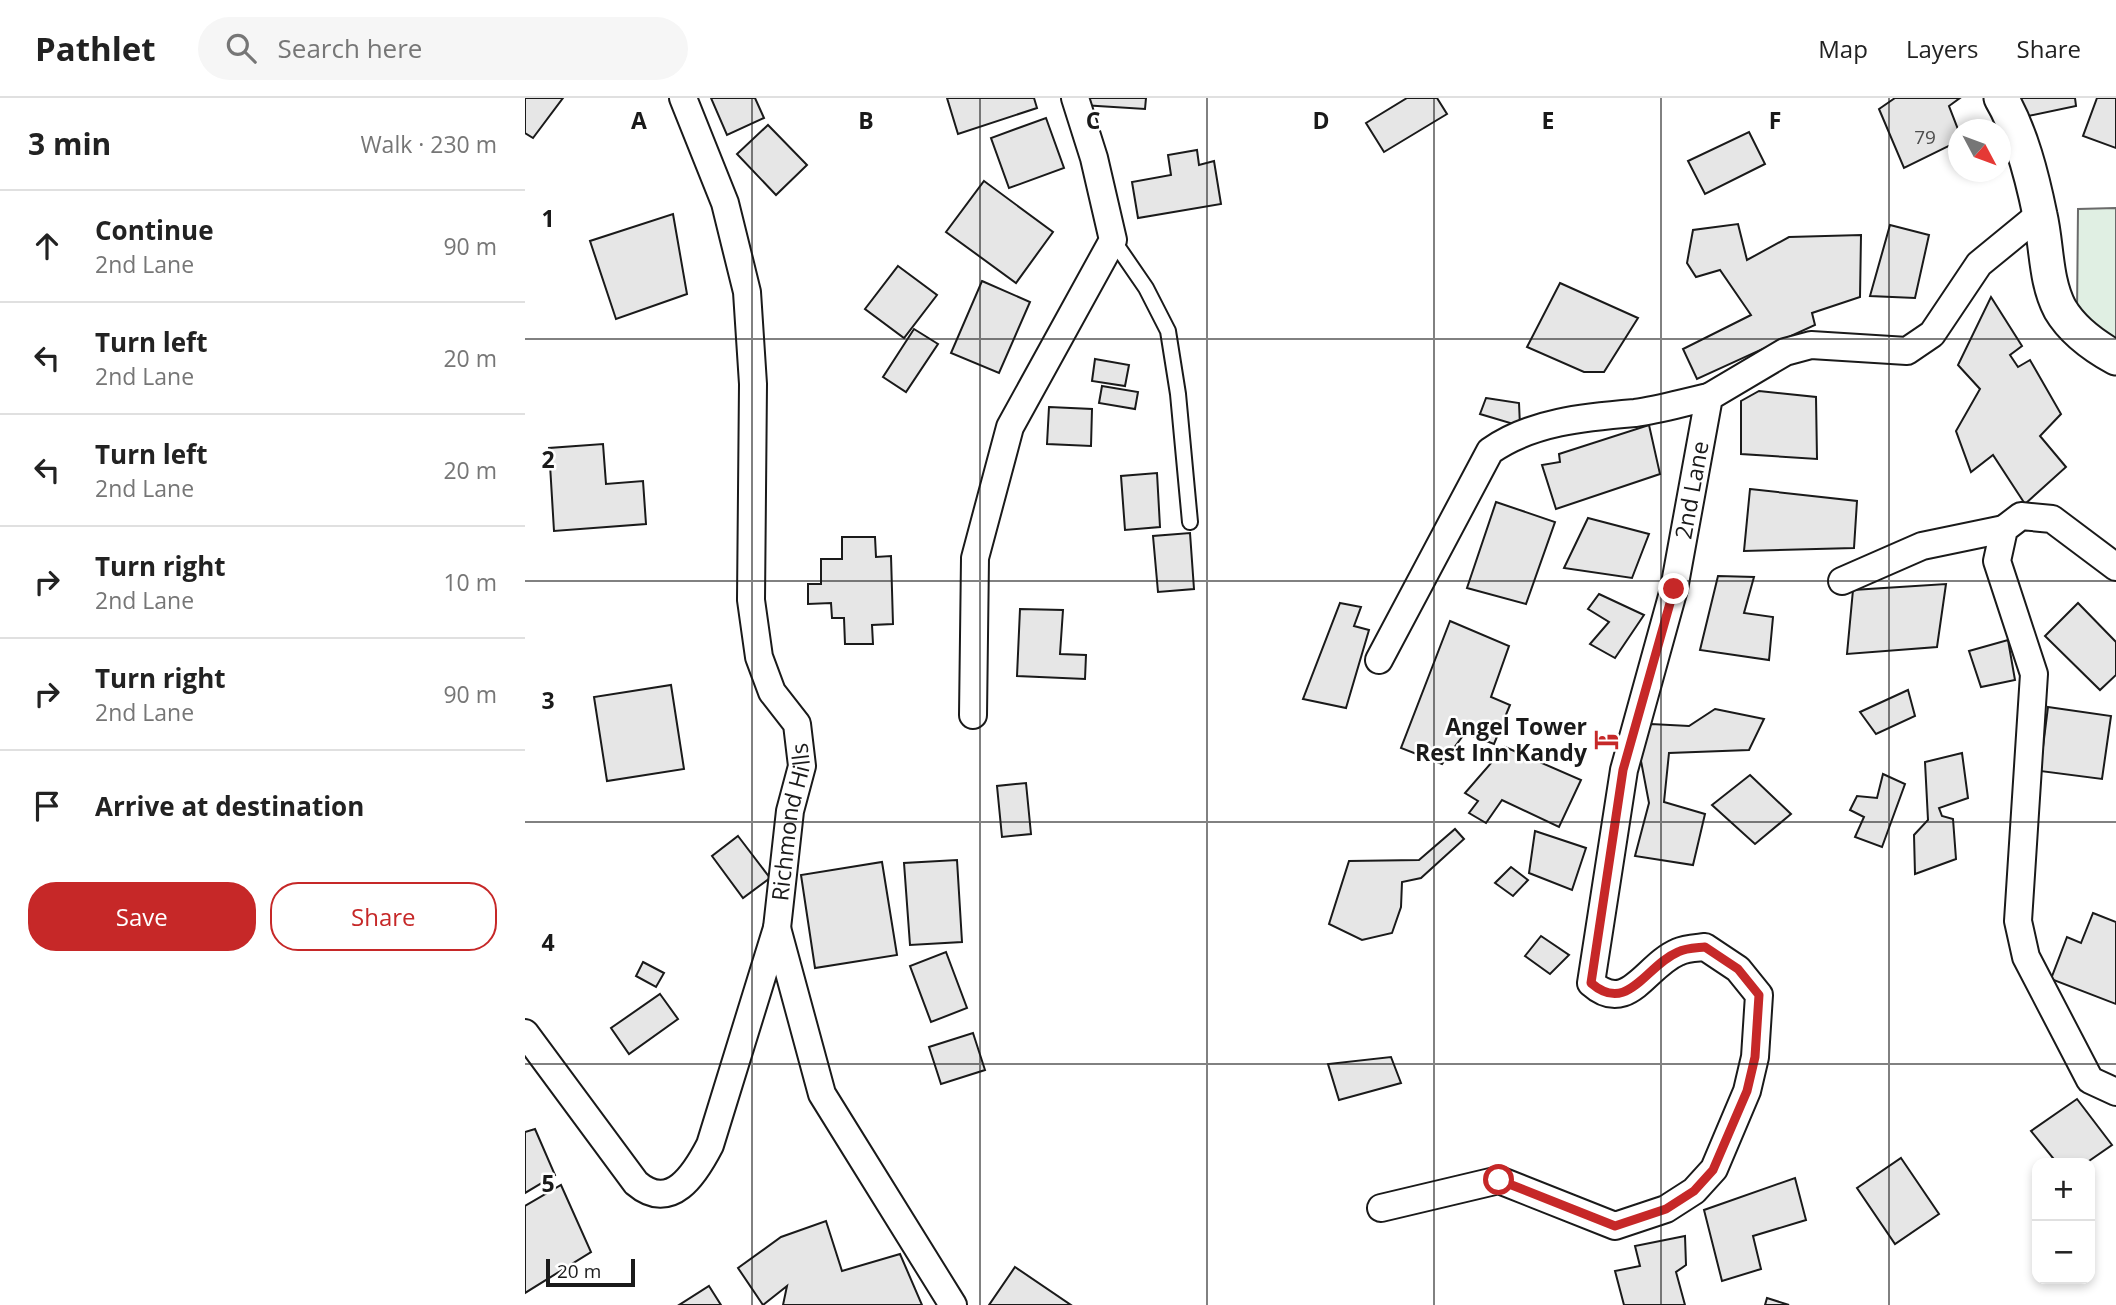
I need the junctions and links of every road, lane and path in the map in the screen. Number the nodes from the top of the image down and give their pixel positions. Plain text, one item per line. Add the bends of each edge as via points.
1 (683, 98) edge
2 (1075, 98) edge
3 (2001, 98) edge
4 (2040, 214) junction
5 (1113, 240) junction
6 (2116, 358) edge
7 (1709, 397) junction
8 (1190, 522) dead end
9 (2004, 529) junction
10 (2116, 567) edge
11 (1842, 581) dead end
12 (1379, 660) dead end
13 (973, 715) dead end
14 (777, 928) junction
15 (525, 1033) edge
16 (2116, 1092) edge
17 (1381, 1208) dead end
18 (953, 1305) edge

1 - 14 street, Richmond Hills via 725,203 747,292 753,384 751,600 759,657 772,692 797,724 802,766 790,811
2 - 5 street
3 - 4 street via 2011,116
4 - 6 street via 2052,287 2061,310 2090,343
4 - 7 street via 1979,264 1932,334 1907,351 1811,345 1785,352
5 - 8 lane via 1168,331
5 - 13 street via 1010,427 975,558
7 - 12 street via 1520,433 1490,451
7 - 17 street, 2nd Lane via 1674,589 1623,770 1591,983 1603,994 1624,995 1680,951 1705,947 1738,969 1759,995 1755,1057 1747,1091 1713,1170 1694,1191 1666,1209 1615,1226 1499,1180
9 - 10 street via 2021,516 2052,519
9 - 11 street via 1922,547
9 - 16 street via 1997,561 2034,674 2018,920 2026,957 2090,1080
14 - 15 street, Richmond Hills via 710,1145 696,1171 679,1188 661,1195 636,1183
14 - 18 street via 822,1094

